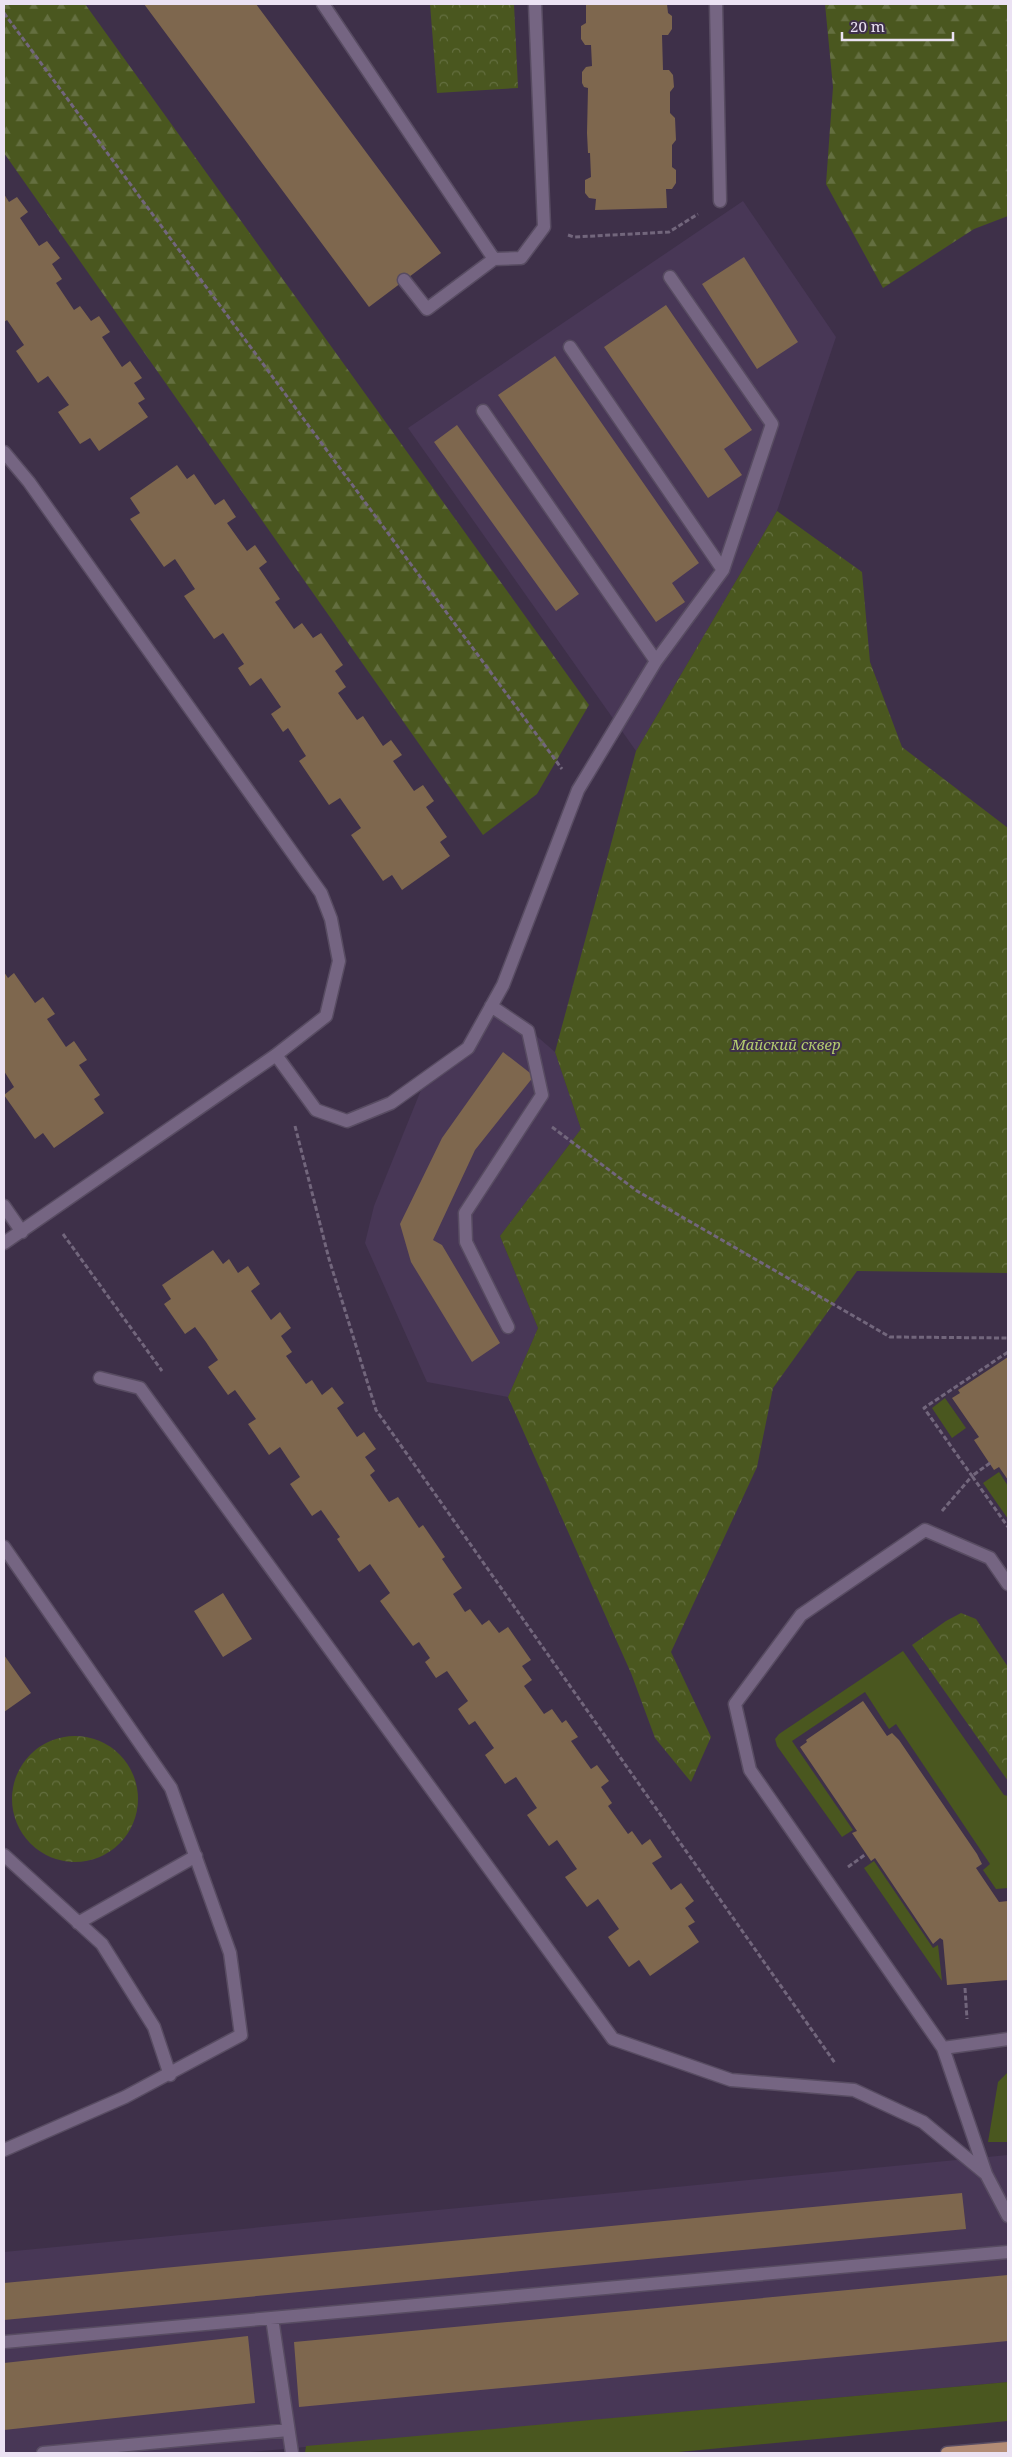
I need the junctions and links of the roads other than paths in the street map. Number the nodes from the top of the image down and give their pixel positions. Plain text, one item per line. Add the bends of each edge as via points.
1 (323, 4) edge
2 (535, 4) edge
3 (716, 4) edge
4 (720, 201) road end
5 (494, 259) junction
6 (670, 276) dead end
7 (404, 280) dead end
8 (570, 347) dead end
9 (482, 412) dead end
10 (4, 452) edge
11 (723, 570) junction
12 (656, 661) junction
13 (491, 1006) junction
14 (276, 1054) junction
15 (4, 1206) edge
16 (22, 1232) junction
17 (4, 1243) edge
18 (508, 1328) dead end
19 (100, 1378) dead end
20 (4, 1547) edge
21 (1008, 1584) edge
22 (4, 1855) edge
23 (196, 1856) junction
24 (78, 1922) junction
25 (1008, 2039) edge
26 (943, 2048) junction
27 (170, 2075) junction
28 (4, 2150) edge
29 (986, 2174) junction
30 (1008, 2216) edge
31 (1008, 2252) edge
32 (272, 2318) junction
33 (4, 2342) edge
34 (288, 2430) junction
35 (1008, 2448) edge
36 (43, 2453) edge
37 (292, 2453) edge
38 (947, 2453) edge

1 - 5 lane
2 - 5 lane via 544,227 521,258
3 - 4 lane
5 - 7 lane via 427,309
6 - 11 lane via 772,424
8 - 11 lane
9 - 12 lane
10 - 14 lane via 29,482 321,893 331,919 339,961 326,1016
11 - 12 lane
12 - 13 lane via 578,790 503,985
13 - 14 lane via 468,1048 391,1103 348,1121 316,1110
13 - 18 lane via 528,1031 542,1095 465,1213 466,1242
14 - 16 lane
15 - 16 lane
16 - 17 lane
19 - 29 lane via 140,1388 614,2039 730,2080 854,2090 923,2122
20 - 23 lane via 171,1788
21 - 26 lane via 990,1558 925,1530 801,1615 735,1704 750,1770
22 - 24 lane
23 - 24 lane
23 - 27 lane via 230,1953 241,2035
24 - 27 lane via 102,1944 154,2028
25 - 26 lane
26 - 29 lane
27 - 28 lane
29 - 30 lane
31 - 32 lane
32 - 33 lane
32 - 34 lane
34 - 36 lane
34 - 37 lane
35 - 38 main road

